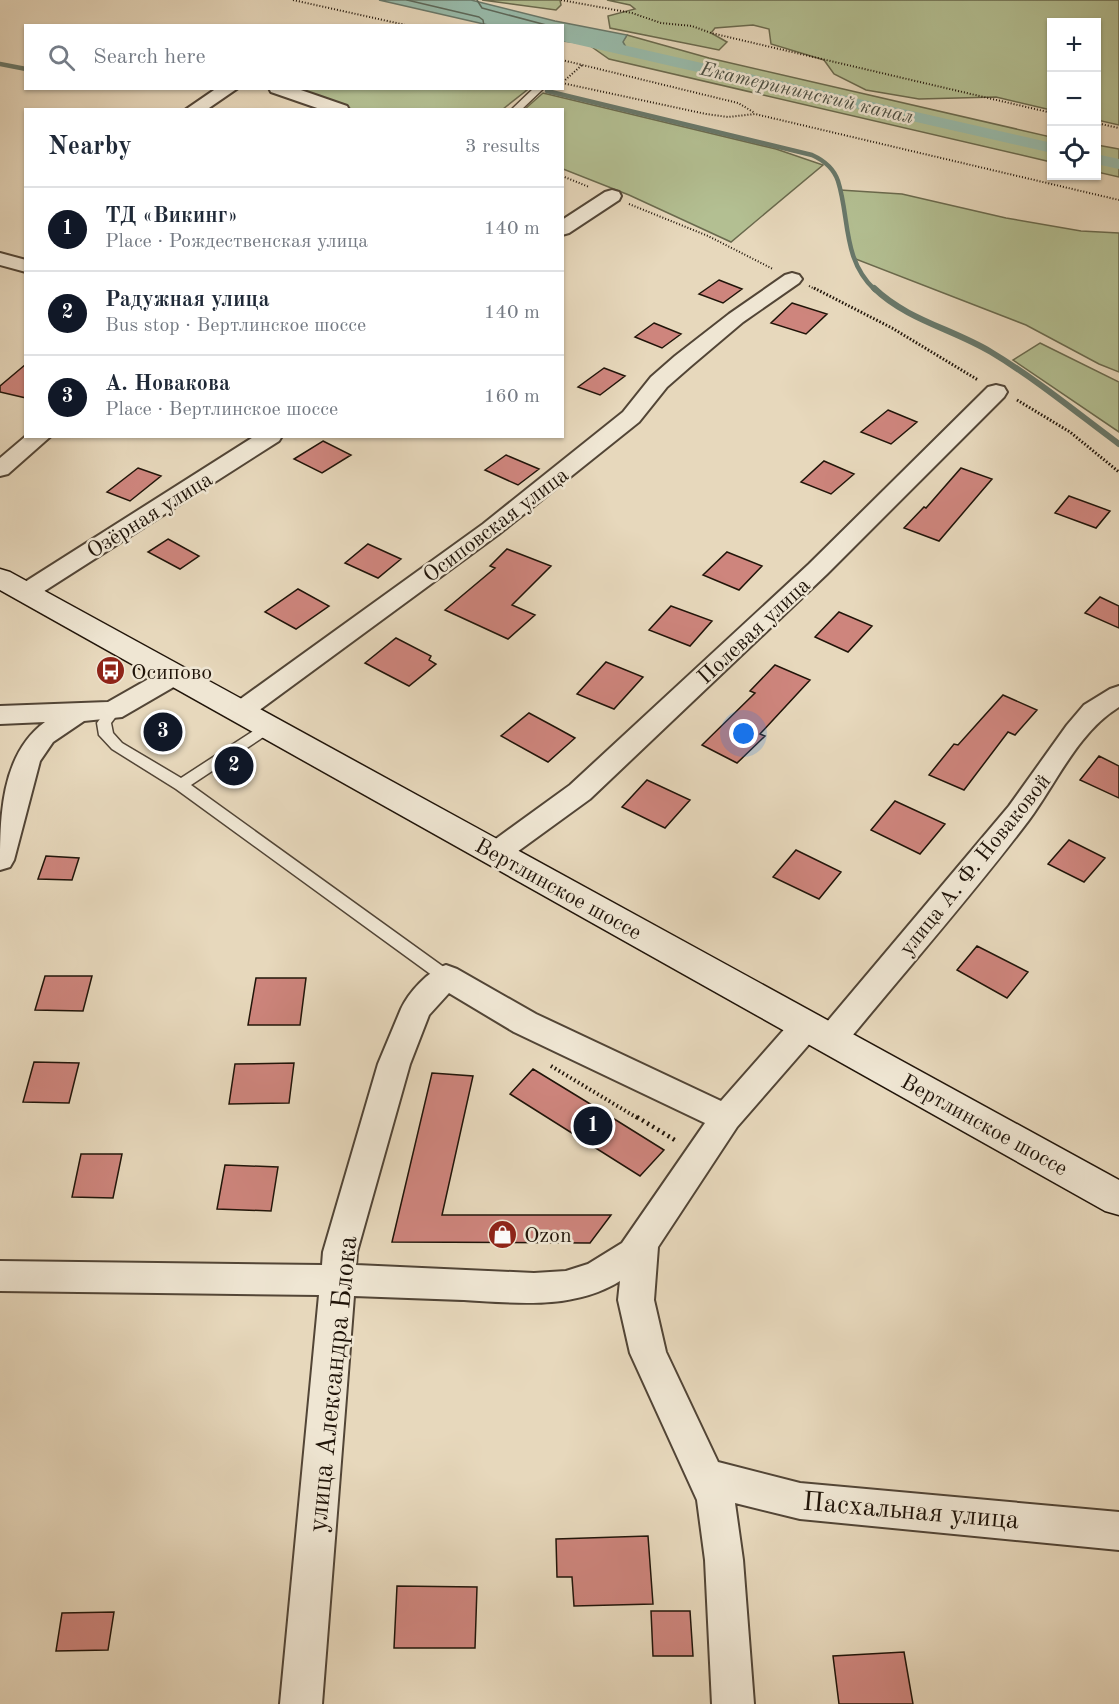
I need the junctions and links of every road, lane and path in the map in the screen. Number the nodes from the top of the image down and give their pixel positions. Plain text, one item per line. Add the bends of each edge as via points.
1 (293, 0) edge
2 (561, 0) edge
3 (401, 24) edge
4 (564, 60) edge
5 (582, 65) junction
6 (564, 81) edge
7 (564, 83) edge
8 (227, 90) edge
9 (283, 90) edge
10 (538, 90) edge
11 (196, 108) edge
12 (335, 108) edge
13 (517, 108) edge
14 (1047, 112) edge
15 (756, 114) junction
16 (1101, 124) edge
17 (1119, 128) edge
18 (612, 196) joint
19 (1119, 200) edge
20 (564, 228) edge
21 (0, 259) edge
22 (24, 265) edge
23 (792, 279) junction
24 (996, 392) junction
25 (38, 438) edge
26 (268, 438) edge
27 (0, 469) edge
28 (1119, 471) edge
29 (0, 578) edge
30 (26, 592) junction
31 (176, 675) junction
32 (1119, 695) edge
33 (112, 711) junction
34 (77, 713) junction
35 (0, 715) edge
36 (255, 719) junction
37 (181, 785) junction
38 (496, 853) junction
39 (0, 860) edge
40 (446, 977) junction
41 (820, 1032) junction
42 (542, 1061) dead end
43 (726, 1118) junction
44 (702, 1156) junction
45 (1119, 1199) edge
46 (641, 1245) junction
47 (0, 1276) edge
48 (338, 1280) junction
49 (706, 1477) junction
50 (1119, 1531) edge
51 (301, 1704) edge
52 (733, 1704) edge

1 - 3 path
2 - 14 path via 692,26
4 - 5 path
5 - 6 path
5 - 15 path via 738,103
7 - 15 path via 706,114
8 - 11 street
9 - 12 street
10 - 13 lane
15 - 19 path
16 - 17 path
18 - 20 street
18 - 23 path via 708,236
21 - 22 street
23 - 24 path via 892,328
23 - 36 street, Осиповская улица via 683,361 659,382 631,417
24 - 28 path via 1030,406
24 - 38 street, Полевая улица via 818,569 580,792
25 - 27 street
26 - 30 street, Озёрная улица
29 - 30 main road, Вертлинское шоссе
30 - 31 main road, Вертлинское шоссе
31 - 33 street
31 - 36 main road, Вертлинское шоссе
32 - 41 street, улица А. Ф. Новаковой via 1093,711 1019,813
33 - 34 street
33 - 37 lane via 104,723 106,735 117,746
34 - 35 street
34 - 39 street via 44,736 27,759
36 - 37 lane
36 - 38 main road, Вертлинское шоссе
37 - 40 lane
38 - 41 main road, Вертлинское шоссе
40 - 43 street via 525,1023
40 - 48 street, улица Александра Блока via 416,1009 394,1064 340,1252
41 - 43 street, улица А. Ф. Новаковой
41 - 45 main road, Вертлинское шоссе
42 - 44 path
43 - 44 street, улица А. Ф. Новаковой
44 - 46 street, улица А. Ф. Новаковой
46 - 48 street via 606,1272 566,1286
46 - 49 street via 636,1300 648,1353
47 - 48 street
48 - 51 street, улица Александра Блока
49 - 50 street, Пасхальная улица via 800,1501
49 - 52 street via 716,1499 724,1560

